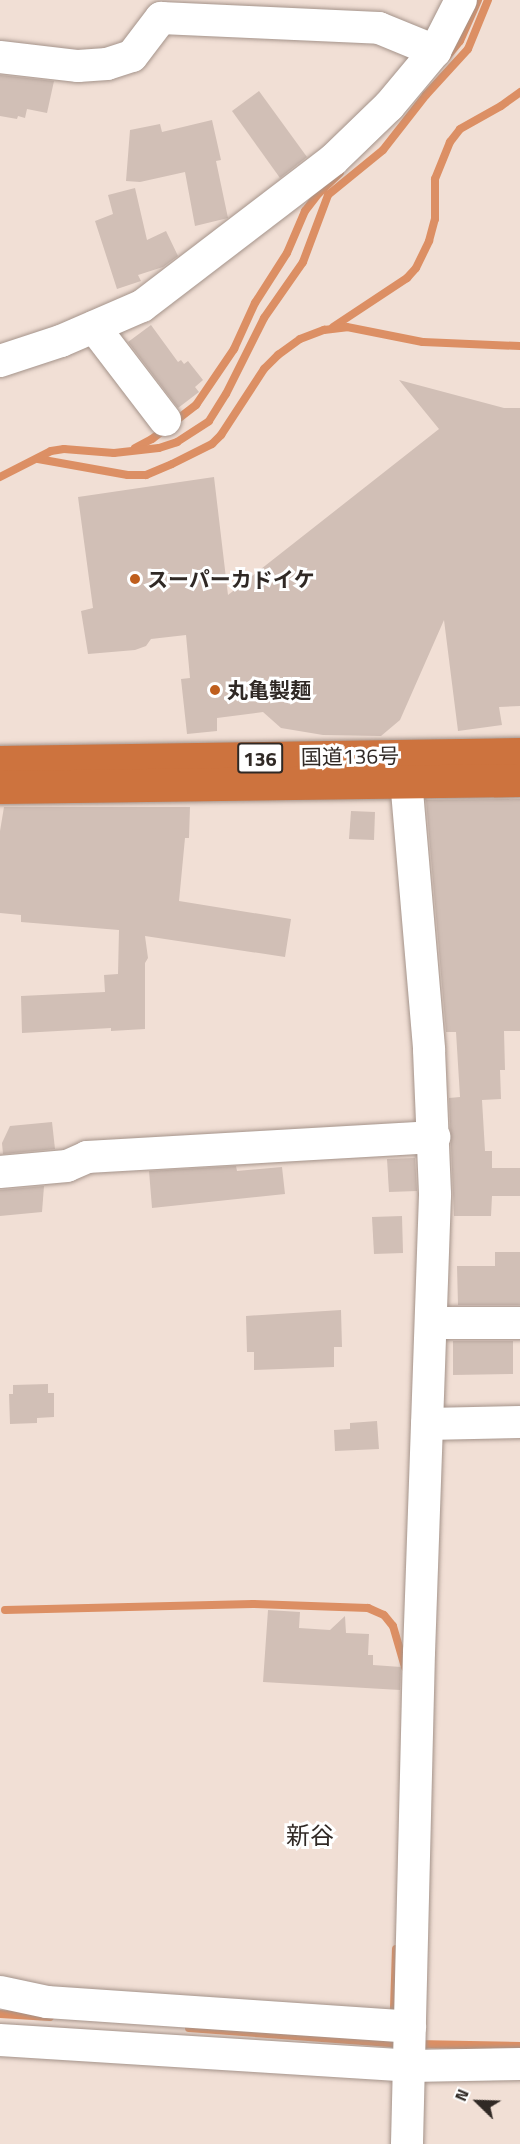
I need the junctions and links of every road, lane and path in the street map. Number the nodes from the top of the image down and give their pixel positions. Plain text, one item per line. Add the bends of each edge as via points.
1 (461, 0) edge
2 (163, 9) edge
3 (299, 12) edge
4 (435, 51) junction
5 (0, 57) edge
6 (94, 327) junction
7 (0, 361) edge
8 (165, 420) dead end
9 (520, 754) edge
10 (0, 762) edge
11 (405, 768) junction
12 (520, 780) edge
13 (0, 787) edge
14 (434, 1137) junction
15 (0, 1172) edge
16 (431, 1323) junction
17 (520, 1323) edge
18 (520, 1422) edge
19 (427, 1424) junction
20 (0, 1992) edge
21 (410, 2027) junction
22 (0, 2040) edge
23 (520, 2064) edge
24 (410, 2066) junction
25 (407, 2144) edge

1 - 4 street
2 - 3 street
2 - 5 street via 132,56 107,64 78,66
3 - 4 street via 379,28
4 - 6 street via 382,114 333,160 157,297
6 - 7 street
6 - 8 street
9 - 11 highway, 国道136号 / 136
10 - 11 highway, 国道136号 / 136
11 - 12 highway, 国道136号 / 136
11 - 13 highway, 国道136号 / 136
11 - 14 street
14 - 15 street via 87,1157 67,1166
14 - 16 street
16 - 17 street
16 - 19 street
18 - 19 street
19 - 21 street
20 - 21 street via 47,2002
21 - 24 street
22 - 24 street
23 - 24 street
24 - 25 street

